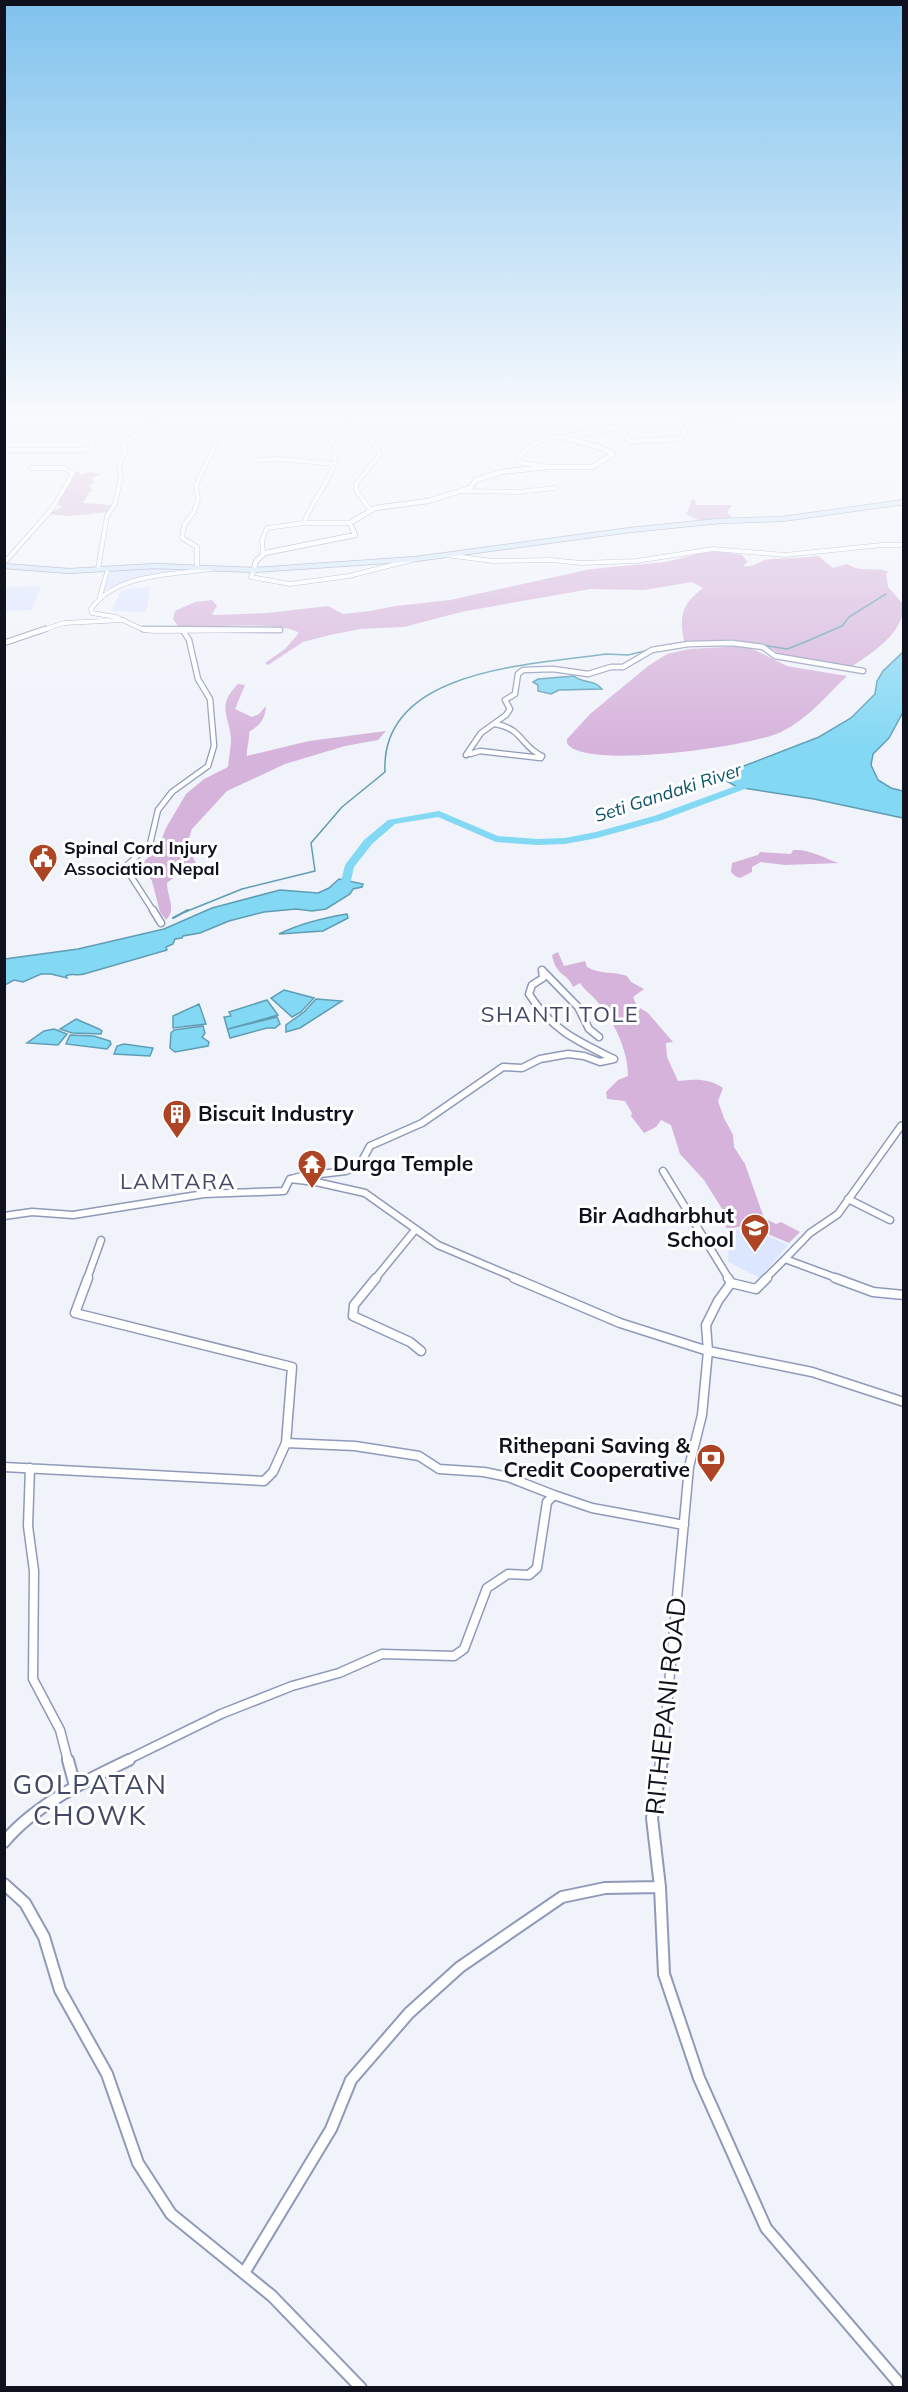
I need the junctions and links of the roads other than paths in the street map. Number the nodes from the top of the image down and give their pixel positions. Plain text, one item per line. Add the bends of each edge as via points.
1 (37, 528) edge
2 (105, 528) edge
3 (183, 528) edge
4 (270, 528) edge
5 (352, 528) edge
6 (654, 528) edge
7 (903, 545) edge
8 (263, 554) junction
9 (446, 555) junction
10 (416, 559) junction
11 (4, 565) edge
12 (197, 568) junction
13 (98, 569) junction
14 (108, 569) junction
15 (212, 569) junction
16 (254, 570) junction
17 (100, 596) junction
18 (124, 620) junction
19 (280, 630) dead end
20 (184, 632) junction
21 (4, 643) edge
22 (863, 671) dead end
23 (495, 724) junction
24 (160, 923) dead end
25 (598, 1037) dead end
26 (903, 1128) edge
27 (663, 1171) dead end
28 (290, 1179) junction
29 (848, 1198) junction
30 (4, 1216) edge
31 (890, 1220) dead end
32 (415, 1230) junction
33 (101, 1240) dead end
34 (785, 1259) junction
35 (731, 1283) junction
36 (903, 1295) edge
37 (421, 1351) dead end
38 (708, 1351) junction
39 (903, 1402) edge
40 (286, 1443) junction
41 (4, 1467) edge
42 (30, 1468) junction
43 (554, 1495) junction
44 (684, 1525) junction
45 (75, 1786) junction
46 (4, 1842) edge
47 (4, 1884) edge
48 (660, 1887) junction
49 (244, 2273) junction
50 (361, 2388) edge
51 (903, 2388) edge

1 - 11 street
2 - 13 street
3 - 12 street via 182,538 197,546
4 - 8 street via 262,540
5 - 8 street via 352,536
6 - 9 main road
7 - 9 street via 785,555 713,549 637,561 581,563 493,561
8 - 16 street
9 - 10 main road
10 - 16 main road
10 - 16 street via 349,576 290,585 251,577
11 - 13 main road via 64,571
12 - 14 main road
12 - 15 main road
13 - 14 main road
14 - 17 street
15 - 16 main road
15 - 17 street via 124,584
17 - 18 street via 92,605 92,613
18 - 20 street via 144,630
18 - 21 street via 64,623
19 - 20 street
20 - 24 street via 198,679 210,699 214,746 208,766 172,792 158,810 150,844 125,867
22 - 23 street via 775,656 750,644 667,647 652,650 624,667 610,666 588,674 524,670 518,674 515,694 505,700 510,709
23 - 23 street via 520,734 528,748 541,758 467,754 481,734
25 - 28 street via 589,1029 578,1007 542,970 543,978 532,985 529,994 540,1013 562,1034 614,1059 600,1062 568,1054 540,1059 522,1068 503,1067 422,1123 370,1146 359,1166 340,1173 304,1173
26 - 29 street
27 - 35 street
28 - 30 street via 284,1191 207,1194 71,1215 33,1212
28 - 32 street via 364,1193
29 - 31 street
29 - 34 street via 838,1214 810,1233
32 - 37 street via 354,1305 353,1316
32 - 38 street via 459,1255 620,1323
33 - 40 street via 75,1313 292,1367
34 - 35 street via 756,1289
34 - 36 street via 873,1292
35 - 38 street, RITHEPANI ROAD via 706,1325
38 - 39 street via 812,1372
38 - 44 street, RITHEPANI ROAD
40 - 42 street via 273,1472 264,1481
40 - 43 street via 355,1446 419,1456 439,1469 508,1477
41 - 42 street
42 - 45 street via 33,1679 60,1730
43 - 44 street via 592,1508
43 - 45 street via 547,1502 537,1568 529,1575 508,1574 487,1588 464,1649 454,1656 382,1654 222,1714
44 - 48 street, RITHEPANI ROAD via 664,1742 651,1818
45 - 46 street via 15,1829
47 - 49 street via 25,1902 44,1937 60,1990 107,2074 138,2163 171,2214
48 - 49 street via 605,1888 562,1897 460,1966 409,2013 351,2080 331,2128
48 - 51 street, RITHEPANI ROAD via 664,1974 699,2078 766,2228
49 - 50 street via 272,2296

